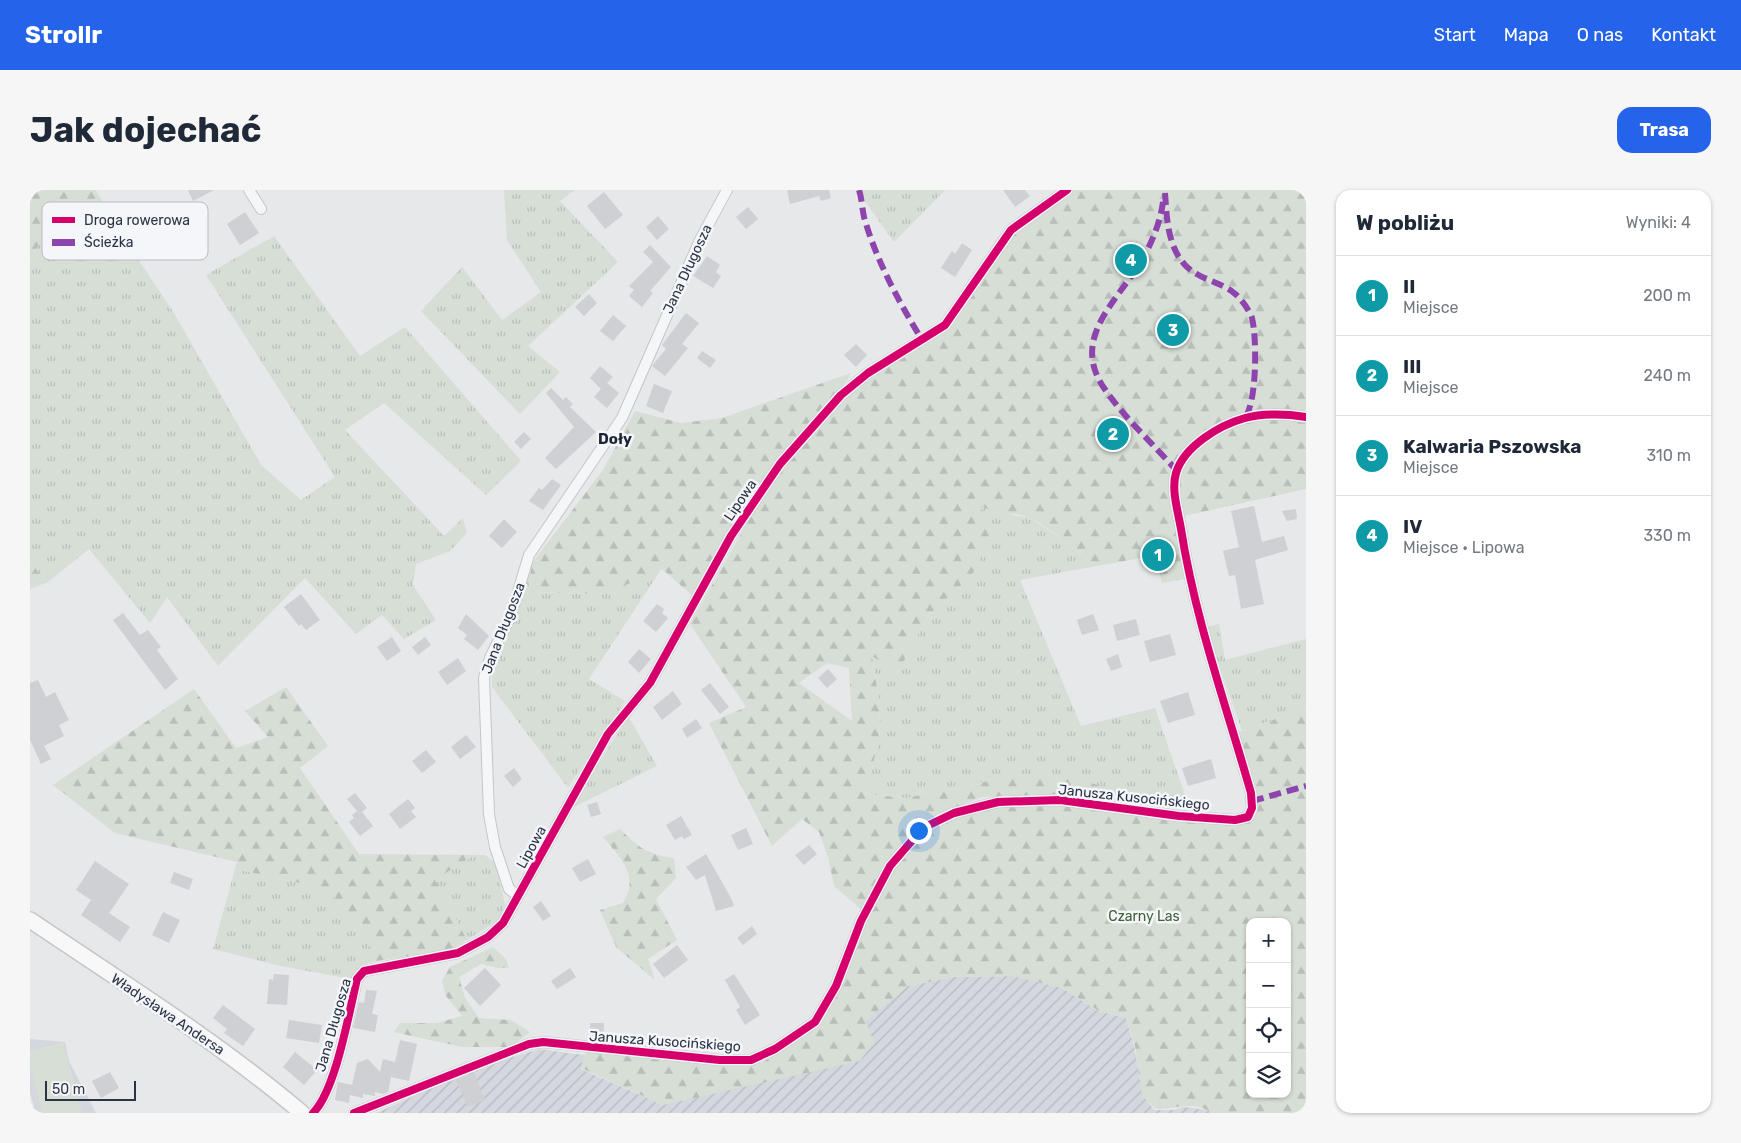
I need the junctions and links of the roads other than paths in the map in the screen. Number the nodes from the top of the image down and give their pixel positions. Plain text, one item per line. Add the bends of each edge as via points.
1 (249, 190) edge
2 (727, 190) edge
3 (1067, 190) edge
4 (261, 209) dead end
5 (1306, 417) edge
6 (518, 896) junction
7 (30, 920) edge
8 (302, 1113) edge
9 (313, 1113) edge
10 (354, 1113) edge

1 - 4 street
2 - 6 street, Jana Długosza via 700,240 622,418 529,556 511,615 484,678 488,814 494,847 509,889
3 - 6 street, Lipowa via 1011,230 945,325 868,373 841,395 780,464 731,536 650,683 608,734
5 - 10 street, Janusza Kusocińskiego via 1246,418 1212,434 1190,450 1178,466 1175,480 1184,546 1202,628 1251,793 1252,808 1248,817 1235,820 1179,816 1060,800 998,802 954,813 923,828 890,866 861,921 836,986 815,1022 775,1049 751,1060 720,1060 543,1042 529,1044
6 - 9 street, Jana Długosza via 503,923 488,937 458,953 364,971 358,979 322,1104
7 - 8 main road, Władysława Andersa via 222,1050

